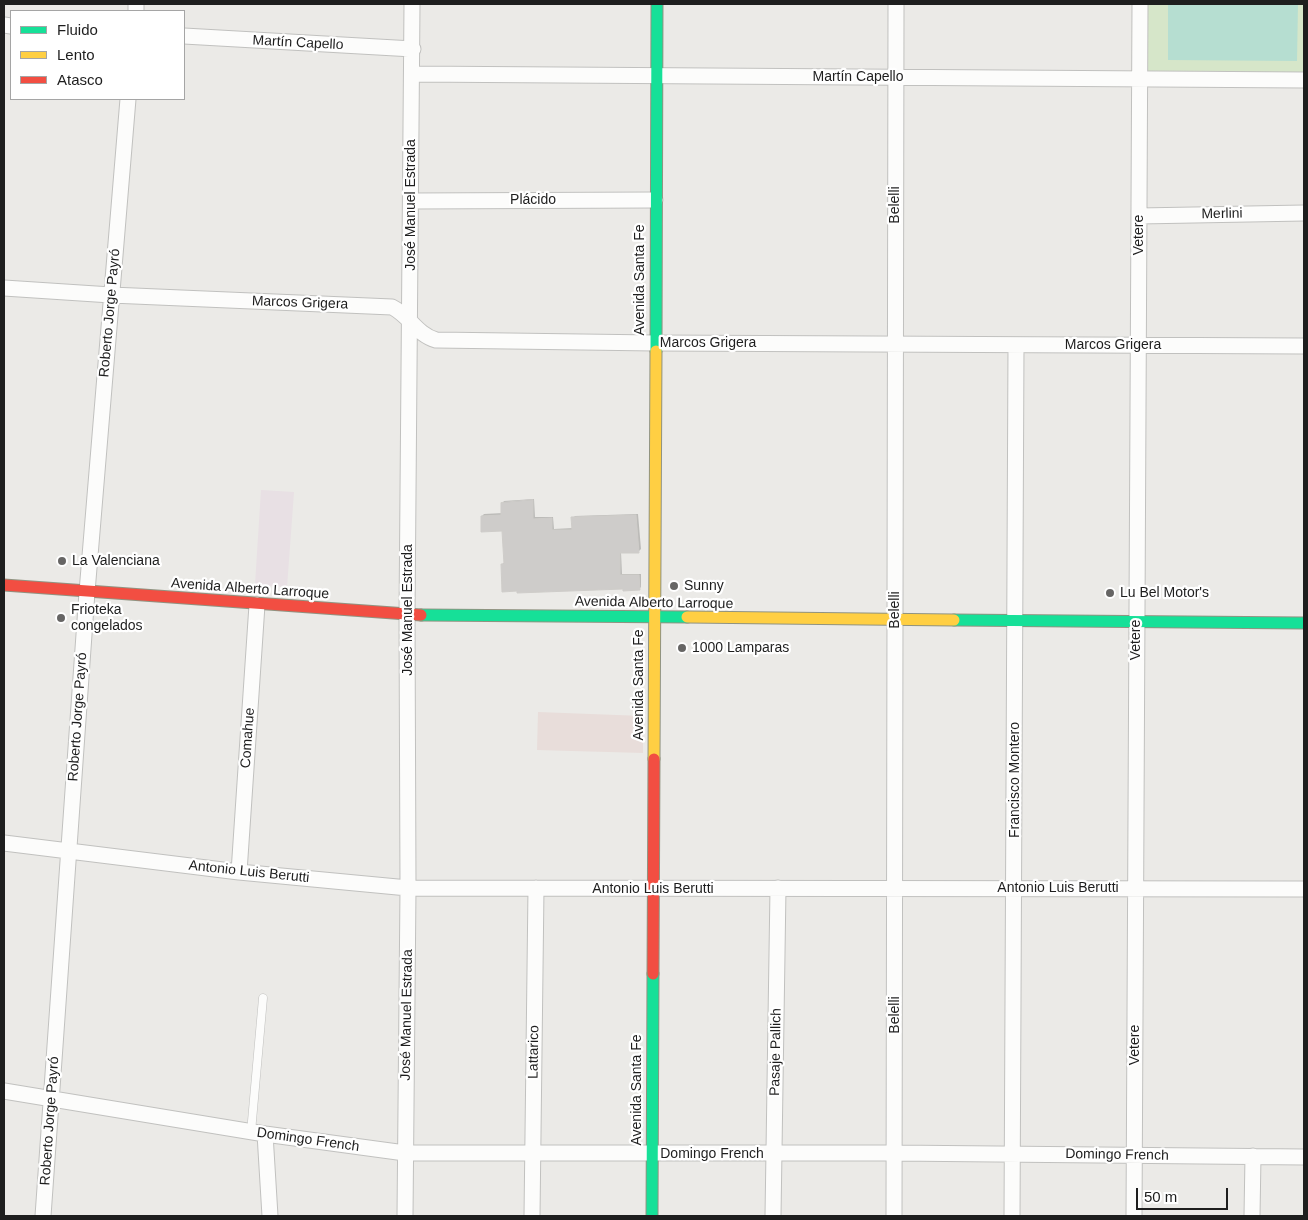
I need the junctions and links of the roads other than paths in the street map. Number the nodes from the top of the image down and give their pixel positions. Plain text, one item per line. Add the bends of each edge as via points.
1 (412, 4) edge
2 (657, 4) edge
3 (896, 4) edge
4 (1140, 4) edge
5 (185, 36) edge
6 (413, 49) junction
7 (412, 74) junction
8 (656, 75) junction
9 (895, 77) junction
10 (1140, 79) junction
11 (1304, 80) edge
12 (128, 100) edge
13 (655, 200) junction
14 (412, 201) junction
15 (1304, 213) edge
16 (1139, 216) junction
17 (4, 288) edge
18 (111, 295) junction
19 (410, 321) junction
20 (655, 343) junction
21 (894, 344) junction
22 (1016, 345) junction
23 (1139, 345) junction
24 (1304, 346) edge
25 (4, 585) edge
26 (87, 592) junction
27 (257, 605) junction
28 (407, 616) junction
29 (654, 619) junction
30 (895, 620) junction
31 (1014, 620) junction
32 (1136, 622) junction
33 (1304, 623) edge
34 (4, 843) edge
35 (68, 850) junction
36 (239, 872) junction
37 (408, 888) junction
38 (536, 888) junction
39 (778, 888) junction
40 (896, 888) junction
41 (1015, 888) junction
42 (1136, 888) junction
43 (653, 889) junction
44 (1304, 889) edge
45 (263, 998) dead end
46 (4, 1091) edge
47 (52, 1099) junction
48 (258, 1133) junction
49 (406, 1153) junction
50 (894, 1153) junction
51 (533, 1154) junction
52 (652, 1154) junction
53 (774, 1154) junction
54 (1013, 1154) junction
55 (1134, 1155) junction
56 (1253, 1156) junction
57 (1304, 1157) edge
58 (43, 1216) edge
59 (270, 1216) edge
60 (405, 1216) edge
61 (532, 1216) edge
62 (652, 1216) edge
63 (774, 1216) edge
64 (894, 1216) edge
65 (1012, 1216) edge
66 (1134, 1216) edge
67 (1252, 1216) edge

1 - 6 street, José Manuel Estrada
2 - 8 main road, Avenida Santa Fe
3 - 9 street, Belelli
4 - 10 street, Vetere
5 - 6 street, Martín Capello
6 - 7 street, José Manuel Estrada
7 - 8 street, Martín Capello
7 - 14 street, José Manuel Estrada
8 - 9 street, Martín Capello
8 - 13 main road, Avenida Santa Fe
9 - 10 street, Martín Capello
9 - 21 street, Belelli
10 - 11 street, Martín Capello
10 - 16 street, Vetere
12 - 18 street, Roberto Jorge Payró
13 - 14 street, Plácido
13 - 20 main road, Avenida Santa Fe
14 - 19 street, José Manuel Estrada
15 - 16 street, Merlini
16 - 23 street, Vetere
17 - 18 street, Marcos Grigera
18 - 19 street, Marcos Grigera via 392,307
18 - 26 street, Roberto Jorge Payró
19 - 20 street, Marcos Grigera via 422,334 436,340
19 - 28 street, José Manuel Estrada
20 - 21 street, Marcos Grigera
20 - 29 main road, Avenida Santa Fe
21 - 22 street, Marcos Grigera
21 - 30 street, Belelli
22 - 23 street, Marcos Grigera
22 - 31 street, Francisco Montero
23 - 24 street, Marcos Grigera
23 - 32 street, Vetere
25 - 26 main road, Avenida Alberto Larroque
26 - 27 main road, Avenida Alberto Larroque
26 - 35 street, Roberto Jorge Payró
27 - 28 main road, Avenida Alberto Larroque
27 - 36 street, Comahue
28 - 29 main road, Avenida Alberto Larroque
28 - 37 street, José Manuel Estrada
29 - 30 main road, Avenida Alberto Larroque
29 - 43 main road, Avenida Santa Fe
30 - 31 main road, Avenida Alberto Larroque
30 - 40 street, Belelli
31 - 32 main road, Avenida Alberto Larroque
31 - 41 street, Francisco Montero
32 - 33 main road, Avenida Alberto Larroque
32 - 42 street, Vetere
34 - 35 street, Antonio Luis Berutti
35 - 36 street, Antonio Luis Berutti
35 - 47 street, Roberto Jorge Payró
36 - 37 street, Antonio Luis Berutti
37 - 38 street, Antonio Luis Berutti
37 - 49 street, José Manuel Estrada
38 - 43 street, Antonio Luis Berutti
38 - 51 street, Lattarico
39 - 40 street, Antonio Luis Berutti
39 - 43 street, Antonio Luis Berutti
39 - 53 street, Pasaje Pallich
40 - 41 street, Antonio Luis Berutti
40 - 50 street, Belelli
41 - 42 street, Antonio Luis Berutti
41 - 54 street, Francisco Montero
42 - 44 street, Antonio Luis Berutti
42 - 55 street, Vetere
43 - 52 main road, Avenida Santa Fe
45 - 48 lane
46 - 47 street, Domingo French
47 - 48 street, Domingo French
47 - 58 street, Roberto Jorge Payró
48 - 49 street, Domingo French
48 - 59 street
49 - 51 street, Domingo French
49 - 60 street, José Manuel Estrada
50 - 53 street, Domingo French
50 - 54 street, Domingo French
50 - 64 street, Belelli
51 - 52 street, Domingo French
51 - 61 street, Lattarico
52 - 53 street, Domingo French
52 - 62 main road, Avenida Santa Fe
53 - 63 street, Pasaje Pallich
54 - 55 street, Domingo French
54 - 65 street, Francisco Montero
55 - 56 street, Domingo French
55 - 66 street, Vetere
56 - 57 street, Domingo French
56 - 67 street

